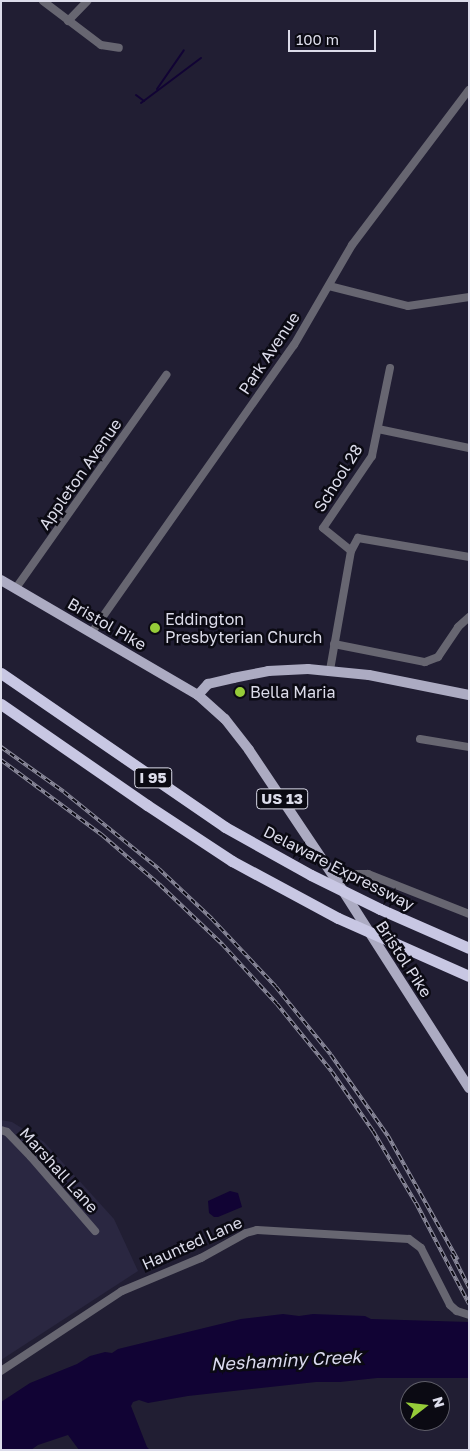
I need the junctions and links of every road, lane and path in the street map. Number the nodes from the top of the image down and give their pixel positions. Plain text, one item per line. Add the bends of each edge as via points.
1 (43, 1) edge
2 (87, 1) edge
3 (68, 21) junction
4 (119, 48) dead end
5 (469, 90) edge
6 (329, 286) junction
7 (469, 297) edge
8 (390, 368) dead end
9 (166, 375) dead end
10 (378, 429) junction
11 (469, 448) edge
12 (351, 551) junction
13 (469, 557) edge
14 (1, 580) edge
15 (16, 588) junction
16 (469, 617) edge
17 (92, 632) junction
18 (334, 644) junction
19 (330, 670) junction
20 (1, 673) edge
21 (198, 695) junction
22 (469, 695) edge
23 (1, 704) edge
24 (420, 739) dead end
25 (469, 747) edge
26 (336, 880) junction
27 (469, 914) edge
28 (469, 948) edge
29 (469, 976) edge
30 (469, 1088) edge
31 (1, 1130) edge
32 (95, 1230) dead end
33 (469, 1315) edge
34 (1, 1371) edge

1 - 3 street
2 - 3 street
3 - 4 street via 101,45
5 - 6 street, Park Avenue via 352,245
6 - 7 street via 408,306
6 - 17 street, Park Avenue via 294,345
8 - 10 street, School 28
9 - 15 street, Appleton Avenue
10 - 11 street, School 28
10 - 12 street, School 28 via 372,456 323,528
12 - 13 street via 358,538
12 - 18 street
14 - 15 main road, Bristol Pike / US 13
15 - 17 main road, Bristol Pike / US 13
16 - 18 street via 458,627 438,657 425,662
17 - 21 main road, Bristol Pike / US 13
18 - 19 street
19 - 21 main road via 249,674 208,684
19 - 22 main road via 369,674
20 - 28 highway, Delaware Expressway / I 95 via 200,811 310,875
21 - 26 main road, Bristol Pike / US 13 via 238,734
23 - 29 highway, I 95 via 198,839 278,887 338,918
24 - 25 street
26 - 27 street via 354,874 368,874
26 - 30 main road, Bristol Pike / US 13
31 - 32 street, Marshall Lane via 7,1132 31,1157
33 - 34 street, Haunted Lane via 450,1305 421,1248 409,1239 257,1230 122,1291

